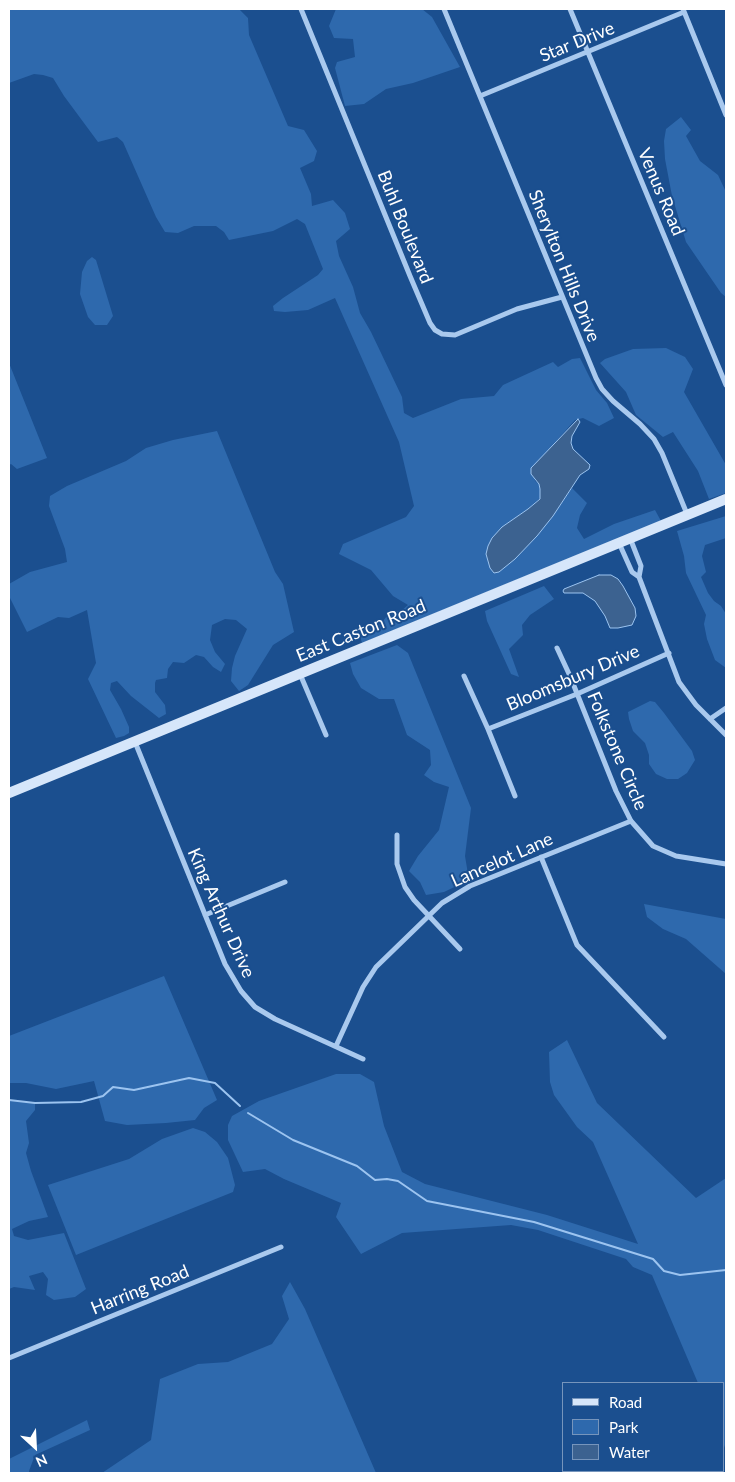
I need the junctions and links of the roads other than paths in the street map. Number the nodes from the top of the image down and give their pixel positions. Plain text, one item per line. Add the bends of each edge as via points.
1 (301, 9) edge
2 (444, 9) edge
3 (570, 9) edge
4 (683, 10) edge
5 (588, 51) junction
6 (480, 96) junction
7 (726, 115) edge
8 (562, 297) junction
9 (726, 386) edge
10 (726, 499) edge
11 (688, 515) junction
12 (630, 538) junction
13 (619, 543) junction
14 (639, 577) junction
15 (557, 648) dead end
16 (669, 653) junction
17 (300, 674) junction
18 (464, 676) dead end
19 (577, 694) junction
20 (726, 708) edge
21 (710, 719) junction
22 (488, 729) junction
23 (326, 735) dead end
24 (726, 735) edge
25 (134, 742) junction
26 (9, 794) edge
27 (515, 796) dead end
28 (631, 821) junction
29 (397, 835) dead end
30 (541, 857) junction
31 (726, 864) edge
32 (285, 882) dead end
33 (205, 915) junction
34 (428, 916) junction
35 (460, 949) dead end
36 (664, 1037) dead end
37 (336, 1046) junction
38 (363, 1059) dead end
39 (281, 1247) dead end
40 (9, 1358) edge

1 - 8 street, Buhl Boulevard via 413,284 435,330 455,335 517,309
2 - 6 street, Sherylton Hills Drive
3 - 5 street, Venus Road
4 - 5 street, Star Drive
4 - 7 street
5 - 6 street, Star Drive
5 - 9 street, Venus Road
6 - 8 street, Sherylton Hills Drive
8 - 11 street, Sherylton Hills Drive via 602,389 654,439
10 - 11 street, East Caston Road
11 - 12 street, East Caston Road
12 - 13 street, East Caston Road
12 - 14 street via 641,566
13 - 14 street via 632,572
13 - 17 street, East Caston Road
14 - 16 street
15 - 19 street, Folkstone Circle
16 - 19 street, Bloomsbury Drive
16 - 21 street via 680,682
17 - 23 street
17 - 25 street, East Caston Road
18 - 22 street
19 - 22 street, Bloomsbury Drive
19 - 28 street, Folkstone Circle
20 - 21 street
21 - 24 street
22 - 27 street
25 - 26 street, East Caston Road
25 - 33 street, King Arthur Drive
28 - 30 street, Lancelot Lane
28 - 31 street, Folkstone Circle via 653,846 676,856
29 - 34 street via 396,856 402,880 409,894
30 - 34 street, Lancelot Lane via 463,890
30 - 36 street via 577,945
32 - 33 street
33 - 37 street, King Arthur Drive via 232,978 249,1001 275,1020
34 - 35 street
34 - 37 street, Lancelot Lane via 370,974
37 - 38 street, King Arthur Drive
39 - 40 street, Harring Road

